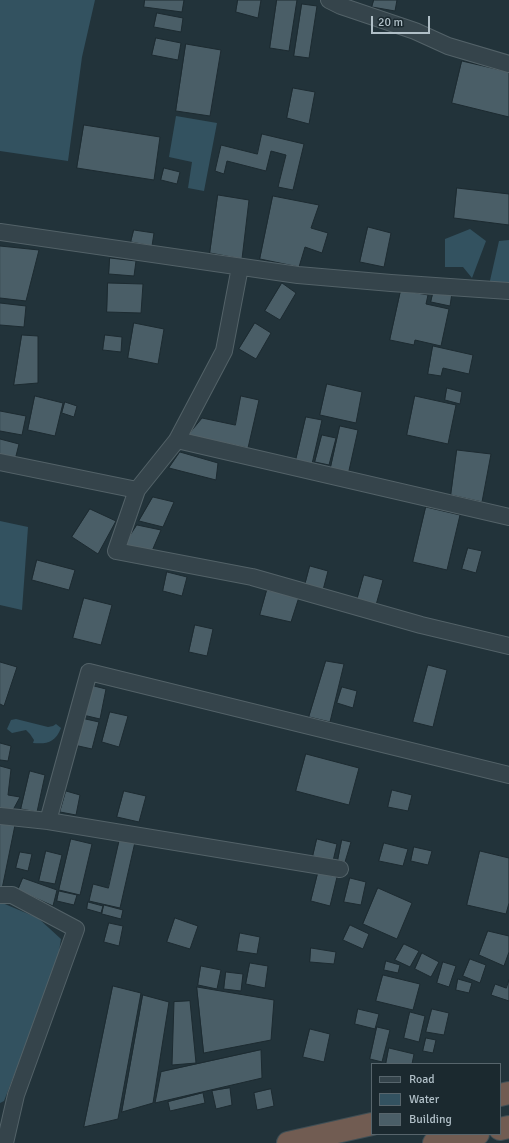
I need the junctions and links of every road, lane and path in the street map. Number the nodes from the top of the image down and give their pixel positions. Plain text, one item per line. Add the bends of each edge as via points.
1 (329, 0) edge
2 (509, 64) edge
3 (0, 232) edge
4 (240, 267) junction
5 (509, 291) edge
6 (177, 440) junction
7 (0, 462) edge
8 (138, 490) junction
9 (509, 517) edge
10 (509, 646) edge
11 (509, 775) edge
12 (0, 816) edge
13 (48, 820) junction
14 (340, 869) dead end
15 (0, 895) edge
16 (371, 1124) edge
17 (473, 1135) edge
18 (5, 1143) edge
19 (288, 1143) edge
20 (434, 1143) edge

1 - 2 street via 415,31 448,46
3 - 4 street
4 - 5 street via 298,275
4 - 6 street via 224,351
6 - 8 street
6 - 9 street
7 - 8 street
8 - 10 street via 116,550 252,577 421,625
11 - 13 street via 89,672
12 - 13 street
13 - 14 street
15 - 18 street via 12,895 76,929 16,1095
16 - 19 highway
17 - 20 highway

